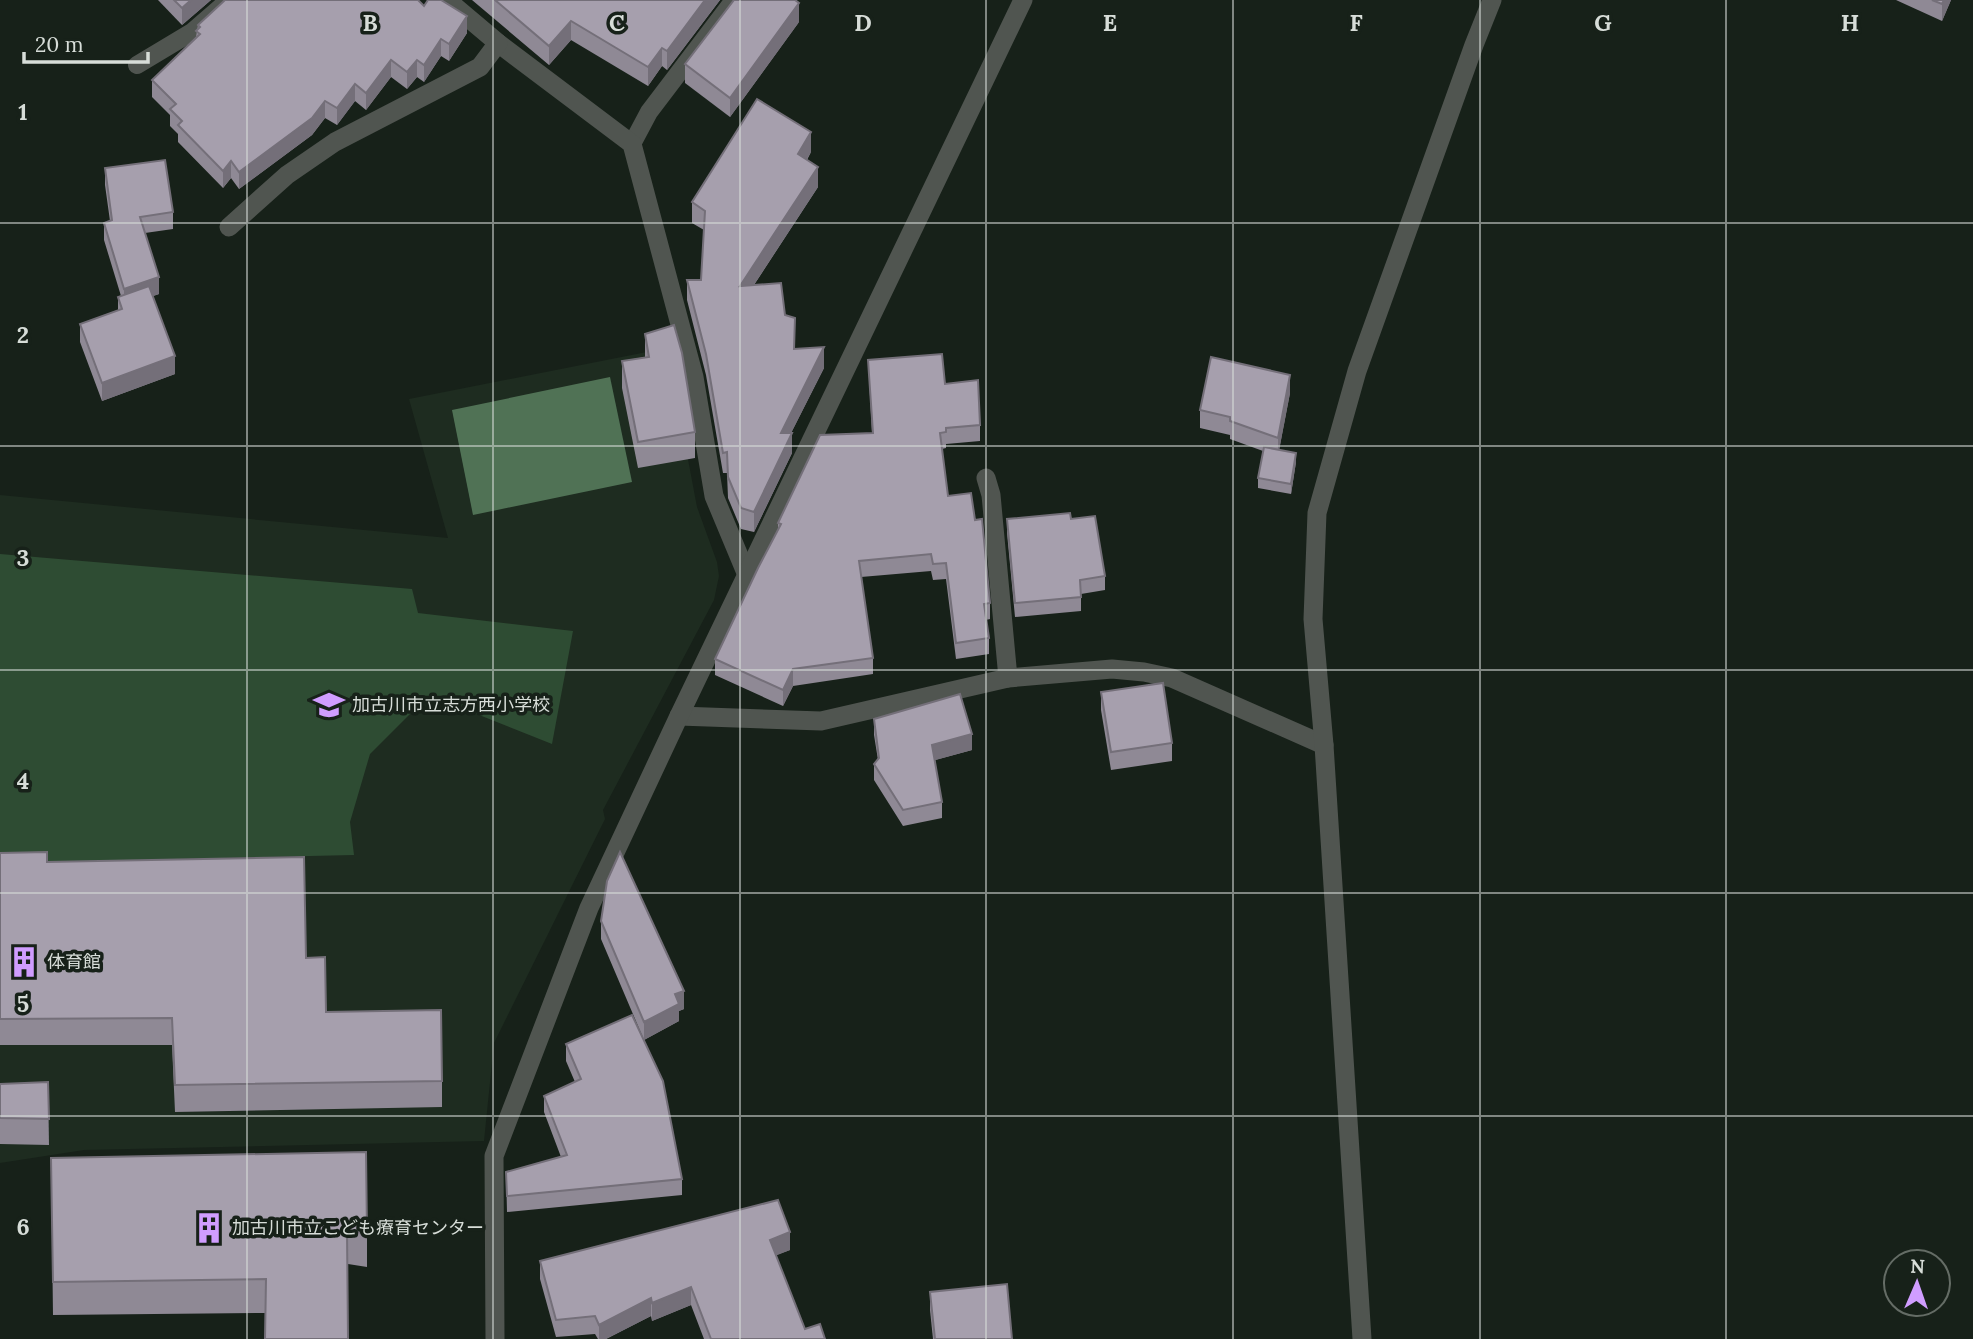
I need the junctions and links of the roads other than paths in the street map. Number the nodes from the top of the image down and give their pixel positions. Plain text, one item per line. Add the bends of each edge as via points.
1 (229, 0) edge
2 (447, 0) edge
3 (734, 0) edge
4 (1023, 0) edge
5 (1492, 0) edge
6 (498, 43) junction
7 (137, 65) dead end
8 (632, 144) junction
9 (229, 227) dead end
10 (986, 478) dead end
11 (747, 575) junction
12 (1008, 678) junction
13 (678, 716) junction
14 (1324, 745) junction
15 (495, 1339) edge
16 (1362, 1339) edge

1 - 7 lane via 192,32
2 - 6 street
3 - 8 lane via 649,112
4 - 11 street
5 - 14 street via 1357,371 1317,513 1313,619
6 - 8 street
6 - 9 street via 480,67 335,142 287,175
8 - 11 street via 694,377 714,496
10 - 12 street
11 - 13 street
12 - 13 street via 821,721
12 - 14 street via 1112,669 1144,672 1172,678
13 - 15 street via 589,908 494,1156
14 - 16 street

